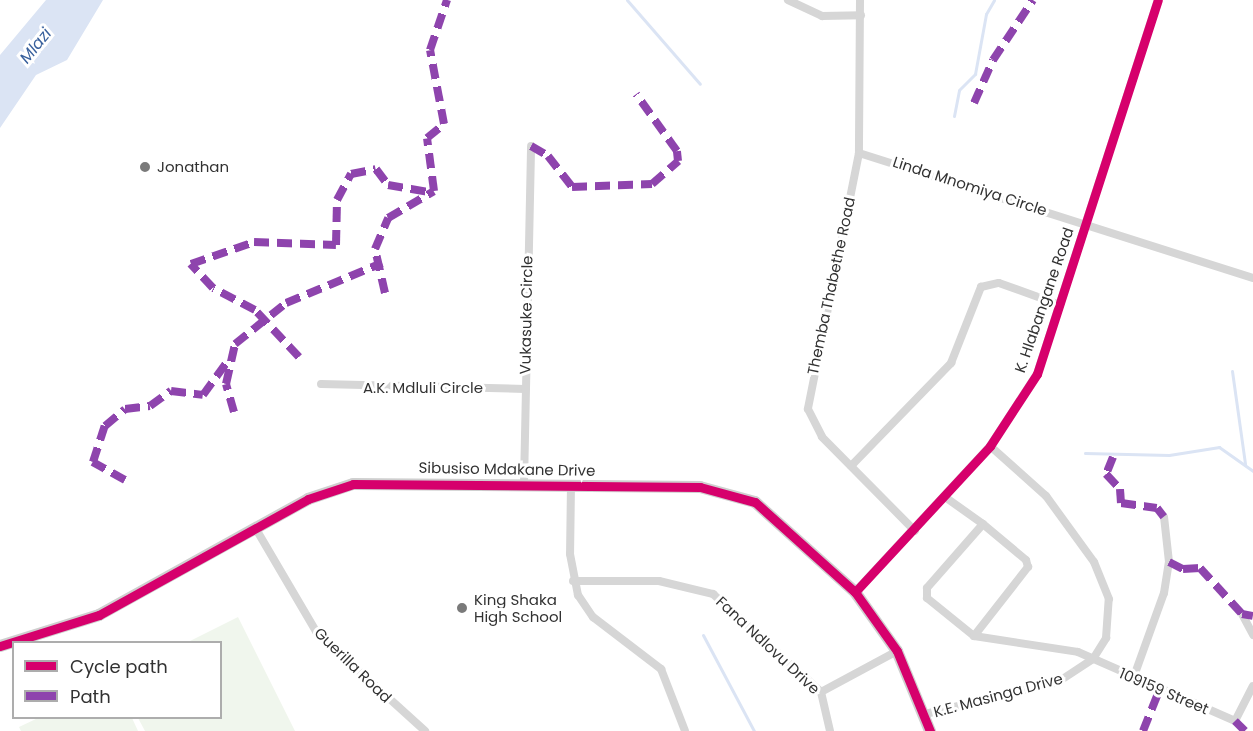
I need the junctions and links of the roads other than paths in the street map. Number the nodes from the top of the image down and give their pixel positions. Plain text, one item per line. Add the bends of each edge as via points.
1 (788, 0) edge
2 (860, 0) edge
3 (1158, 0) edge
4 (861, 15) junction
5 (531, 147) dead end
6 (858, 153) junction
7 (1086, 224) junction
8 (1253, 278) edge
9 (1060, 305) junction
10 (321, 384) dead end
11 (525, 389) junction
12 (990, 446) junction
13 (851, 466) junction
14 (524, 484) junction
15 (571, 484) junction
16 (945, 497) junction
17 (1164, 517) dead end
18 (983, 524) junction
19 (256, 529) junction
20 (915, 531) junction
21 (573, 581) junction
22 (855, 592) junction
23 (1242, 614) dead end
24 (1253, 635) edge
25 (974, 636) junction
26 (16, 641) edge
27 (897, 651) junction
28 (1094, 660) junction
29 (1132, 679) junction
30 (1253, 686) edge
31 (821, 692) junction
32 (925, 714) junction
33 (425, 731) edge
34 (685, 731) edge
35 (830, 731) edge
36 (930, 731) edge

1 - 4 street via 822,16
2 - 4 street, Themba Thabethe Road
3 - 7 street, K. Hlabangane Road
4 - 6 street, Themba Thabethe Road
5 - 11 street, Vukasuke Circle
6 - 7 street, Linda Mnomiya Circle
6 - 13 street, Themba Thabethe Road via 808,397 813,425
7 - 8 street, Linda Mnomiya Circle
7 - 9 street, K. Hlabangane Road
9 - 12 street, K. Hlabangane Road via 1037,374
9 - 13 street via 999,283 981,287 951,363
10 - 11 street, A.K. Mdluli Circle
11 - 14 street, Vukasuke Circle
12 - 16 street, K. Hlabangane Road
12 - 28 street via 1046,496 1105,583 1109,619
13 - 20 street, Themba Thabethe Road
14 - 15 street, Sibusiso Mdakane Drive
14 - 19 street, Sibusiso Mdakane Drive via 353,484 308,499
15 - 21 street
15 - 22 street, Sibusiso Mdakane Drive via 700,487 755,502
16 - 18 street
16 - 20 street, K. Hlabangane Road
17 - 29 street via 1169,562 1164,593
18 - 25 street via 1026,560 1028,567
18 - 25 street via 927,588 927,598
19 - 26 street, Sibusiso Mdakane Drive via 99,615
19 - 33 street, Guerilla Road via 317,633
20 - 22 street, K. Hlabangane Road
21 - 31 street, Fana Ndlovu Drive via 659,581 706,590 726,602
21 - 34 street via 593,617 661,669
22 - 27 street, Sibusiso Mdakane Drive
23 - 24 street
25 - 28 street, 109159 Street via 1078,652
27 - 31 street
27 - 32 street, Sibusiso Mdakane Drive
28 - 29 street, 109159 Street
28 - 32 street, K.E. Masinga Drive via 1058,682
29 - 30 street, 109159 Street via 1235,721
31 - 35 street, Fana Ndlovu Drive
32 - 36 street, Sibusiso Mdakane Drive

